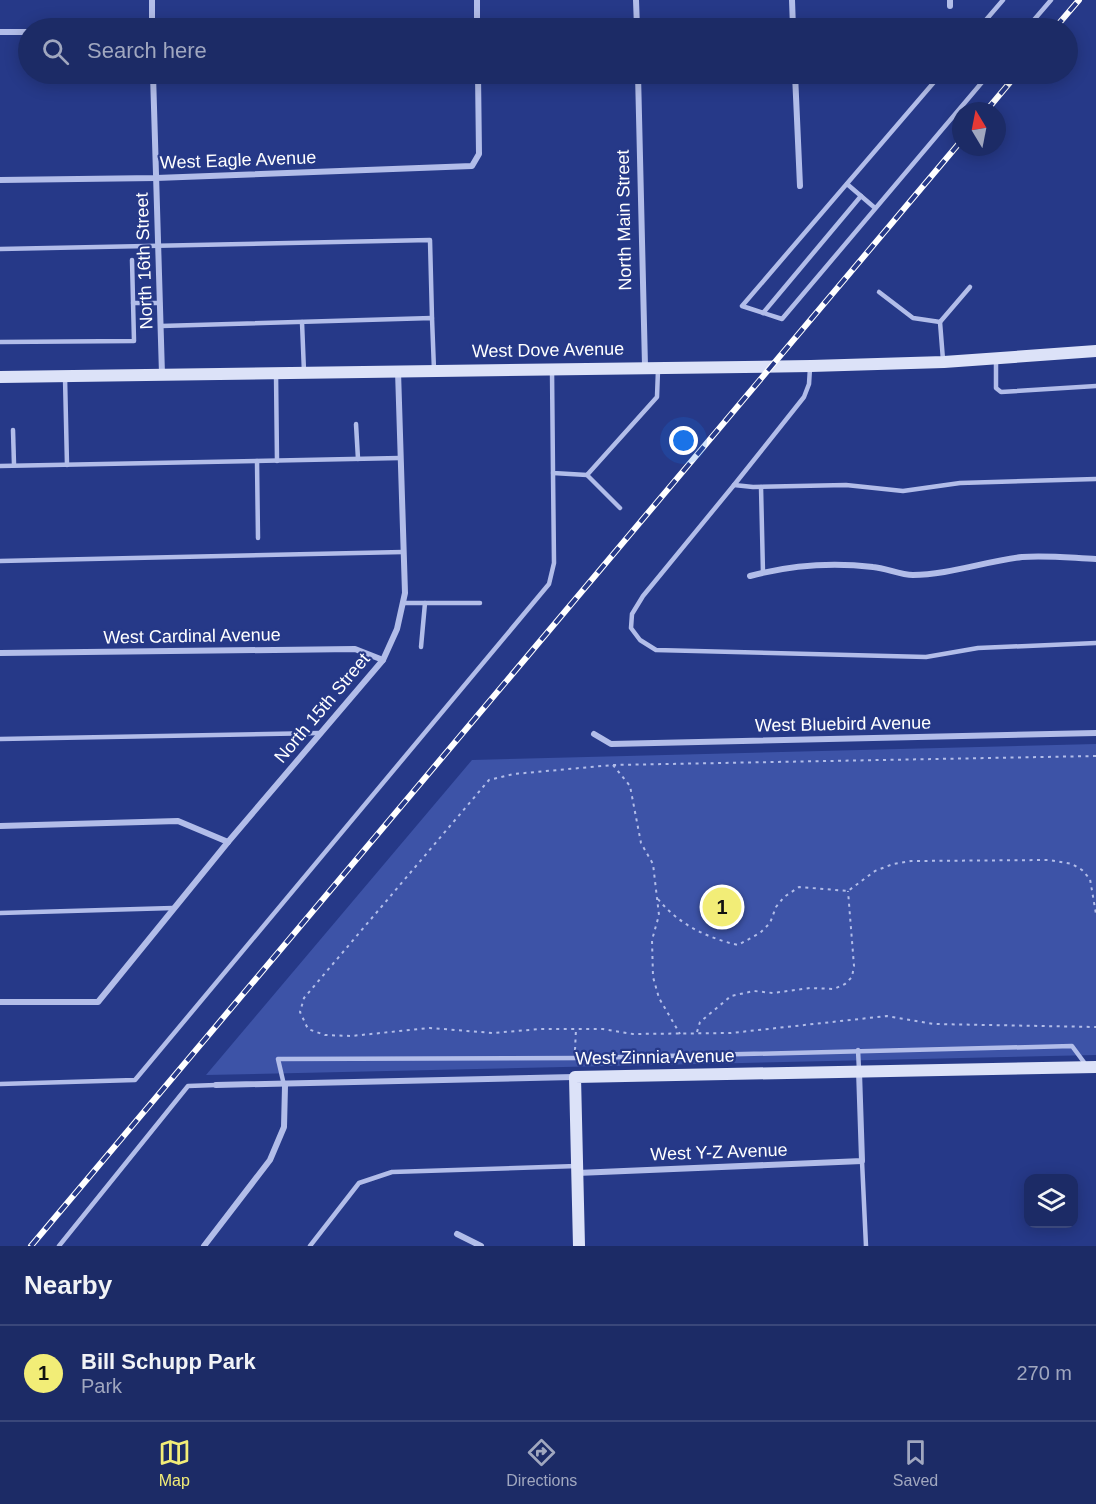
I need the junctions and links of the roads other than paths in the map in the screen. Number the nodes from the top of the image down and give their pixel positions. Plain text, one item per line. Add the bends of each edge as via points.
1 (152, 0) edge
2 (477, 0) edge
3 (636, 0) edge
4 (792, 0) edge
5 (1003, 0) edge
6 (1052, 0) edge
7 (152, 18) edge
8 (477, 18) edge
9 (637, 18) edge
10 (793, 18) edge
11 (988, 18) edge
12 (1036, 18) edge
13 (0, 32) edge
14 (18, 32) edge
15 (153, 84) edge
16 (478, 84) edge
17 (638, 84) edge
18 (795, 84) edge
19 (932, 84) edge
20 (980, 84) edge
21 (156, 178) junction
22 (0, 180) edge
23 (847, 184) junction
24 (800, 186) dead end
25 (861, 196) junction
26 (875, 208) junction
27 (158, 247) junction
28 (0, 249) edge
29 (132, 260) dead end
30 (970, 287) dead end
31 (879, 292) dead end
32 (133, 303) junction
33 (160, 303) junction
34 (763, 313) junction
35 (432, 318) junction
36 (302, 322) junction
37 (940, 322) junction
38 (161, 326) junction
39 (0, 342) edge
40 (1096, 351) edge
41 (996, 358) junction
42 (944, 362) junction
43 (652, 366) junction
44 (810, 366) junction
45 (552, 368) junction
46 (434, 369) junction
47 (398, 370) junction
48 (304, 372) junction
49 (276, 373) junction
50 (162, 375) junction
51 (65, 376) junction
52 (0, 377) edge
53 (1096, 386) edge
54 (356, 424) dead end
55 (13, 430) dead end
56 (358, 459) junction
57 (400, 459) junction
58 (257, 461) junction
59 (278, 461) junction
60 (14, 465) junction
61 (67, 465) junction
62 (0, 466) edge
63 (554, 473) junction
64 (587, 475) junction
65 (1096, 479) edge
66 (734, 485) junction
67 (761, 487) junction
68 (620, 508) dead end
69 (258, 538) dead end
70 (403, 552) junction
71 (1096, 559) edge
72 (0, 561) edge
73 (763, 573) junction
74 (750, 576) dead end
75 (403, 603) junction
76 (425, 603) junction
77 (480, 603) dead end
78 (1096, 643) edge
79 (421, 647) dead end
80 (0, 653) edge
81 (383, 660) junction
82 (320, 733) junction
83 (1096, 733) edge
84 (594, 734) dead end
85 (0, 739) edge
86 (0, 826) edge
87 (228, 842) junction
88 (173, 908) junction
89 (0, 913) edge
90 (0, 1002) edge
91 (858, 1050) junction
92 (1092, 1067) edge
93 (859, 1070) junction
94 (575, 1077) junction
95 (0, 1084) edge
96 (216, 1085) joint
97 (285, 1086) junction
98 (861, 1161) junction
99 (577, 1169) junction
100 (457, 1234) dead end
101 (58, 1246) edge
102 (204, 1246) edge
103 (310, 1246) edge
104 (481, 1246) edge
105 (579, 1246) edge
106 (866, 1246) edge

1 - 7 street
2 - 8 street
3 - 9 street
4 - 10 street
5 - 11 lane
6 - 12 lane
13 - 14 street
15 - 21 street, North 16th Street
16 - 21 street, West Eagle Avenue via 479,154 476,163 460,168
17 - 43 street, North Main Street
18 - 24 street
19 - 23 lane
20 - 26 lane
21 - 22 street, West Eagle Avenue
21 - 27 street, North 16th Street
23 - 25 lane
23 - 34 lane via 742,306
25 - 26 lane
25 - 34 lane
26 - 34 lane via 782,319
27 - 28 lane
27 - 33 street, North 16th Street
27 - 35 lane via 430,240
29 - 32 lane
30 - 37 lane
31 - 37 lane via 913,318
32 - 33 lane
32 - 39 lane via 134,341
33 - 38 street, North 16th Street
35 - 36 lane
35 - 46 lane
36 - 38 lane
36 - 48 lane
37 - 42 lane
38 - 50 street, North 16th Street
40 - 41 main road, West Dove Avenue
41 - 42 main road, West Dove Avenue
41 - 53 lane via 996,388 1001,392
42 - 44 main road, West Dove Avenue
43 - 44 main road, West Dove Avenue
43 - 45 main road, West Dove Avenue
43 - 64 lane via 657,396
44 - 66 lane via 804,397
45 - 46 main road, West Dove Avenue
45 - 63 lane
46 - 47 main road, West Dove Avenue
47 - 48 main road, West Dove Avenue
47 - 57 street, North 15th Street
48 - 49 main road, West Dove Avenue
49 - 50 main road, West Dove Avenue
49 - 59 lane
50 - 51 main road, West Dove Avenue
51 - 52 main road, West Dove Avenue
51 - 61 lane
54 - 56 lane
55 - 60 lane
56 - 57 lane
56 - 59 lane
57 - 70 street, North 15th Street
58 - 59 lane
58 - 61 lane
58 - 69 lane
60 - 61 lane
60 - 62 lane
63 - 64 lane
63 - 95 lane via 554,563 549,584 135,1080
64 - 68 lane
65 - 67 lane via 960,483 903,491 846,485
66 - 67 lane
66 - 78 lane via 632,614 631,628 640,640 656,650 926,657 978,648
67 - 73 lane
70 - 72 lane
70 - 75 street, North 15th Street
71 - 73 street via 1024,557 911,576 879,567 836,563 783,567
73 - 74 street
75 - 76 lane
75 - 81 street, North 15th Street
76 - 77 lane
76 - 79 lane
80 - 81 street, West Cardinal Avenue via 355,649
81 - 82 street, North 15th Street
82 - 85 lane
82 - 87 street, North 15th Street
83 - 84 street, West Bluebird Avenue via 611,744
86 - 87 street via 178,821
87 - 88 street, North 15th Street
88 - 89 lane
88 - 90 street, North 15th Street via 98,1002
91 - 92 lane via 1072,1046
91 - 93 lane
91 - 97 lane via 574,1058 278,1059
92 - 93 main road, West Zinnia Avenue
93 - 94 main road, West Zinnia Avenue
93 - 98 street
94 - 97 street, West Zinnia Avenue
94 - 99 main road
96 - 97 street, West Zinnia Avenue
96 - 101 lane via 188,1086
97 - 102 street via 284,1127 270,1160
98 - 99 street, West Y-Z Avenue
98 - 106 lane
99 - 103 lane via 392,1172 359,1183
99 - 105 main road
100 - 104 street

